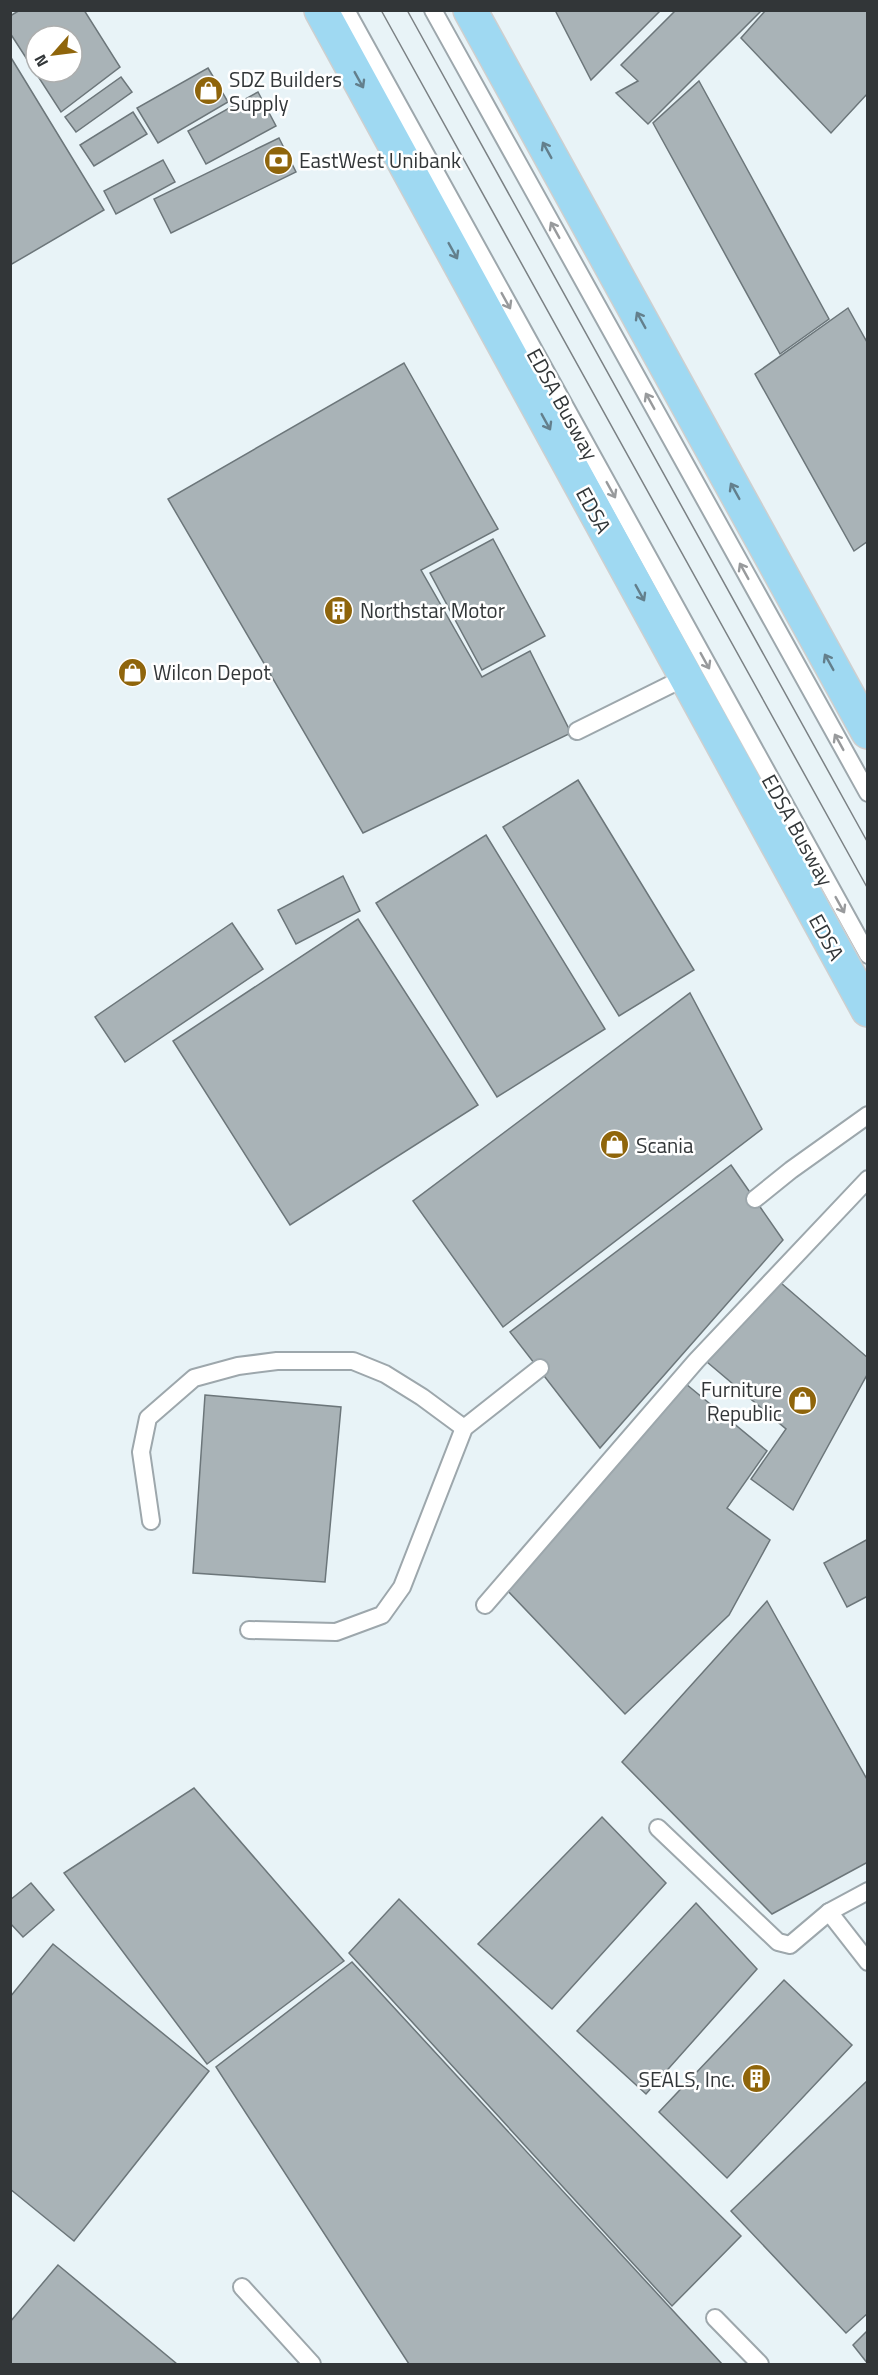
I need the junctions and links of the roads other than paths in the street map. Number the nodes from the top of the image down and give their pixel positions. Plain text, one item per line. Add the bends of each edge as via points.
1 (321, 10) edge
2 (346, 10) edge
3 (433, 10) edge
4 (470, 10) edge
5 (686, 677) junction
6 (577, 731) dead end
7 (867, 732) edge
8 (867, 793) edge
9 (867, 955) edge
10 (867, 1010) edge
11 (867, 1115) edge
12 (867, 1179) edge
13 (755, 1199) dead end
14 (540, 1368) dead end
15 (464, 1428) junction
16 (151, 1521) dead end
17 (485, 1605) dead end
18 (249, 1630) dead end
19 (658, 1828) dead end
20 (867, 1891) edge
21 (829, 1912) junction
22 (867, 1962) edge
23 (242, 2287) dead end
24 (715, 2318) dead end
25 (312, 2364) edge
26 (760, 2364) edge

1 -> 5 highway, EDSA
2 -> 9 lane, EDSA Busway
8 -> 3 lane
7 -> 4 highway
5 - 6 lane
5 - 10 highway, EDSA
11 - 13 lane
12 - 17 lane via 696,1360
14 - 15 lane
15 - 16 lane via 385,1374 353,1361 277,1361 194,1378 148,1418 141,1452
15 - 18 lane via 402,1587 382,1615 336,1632
19 - 21 lane via 778,1942 790,1945
20 - 21 lane
21 - 22 lane
23 - 25 lane
24 - 26 lane

